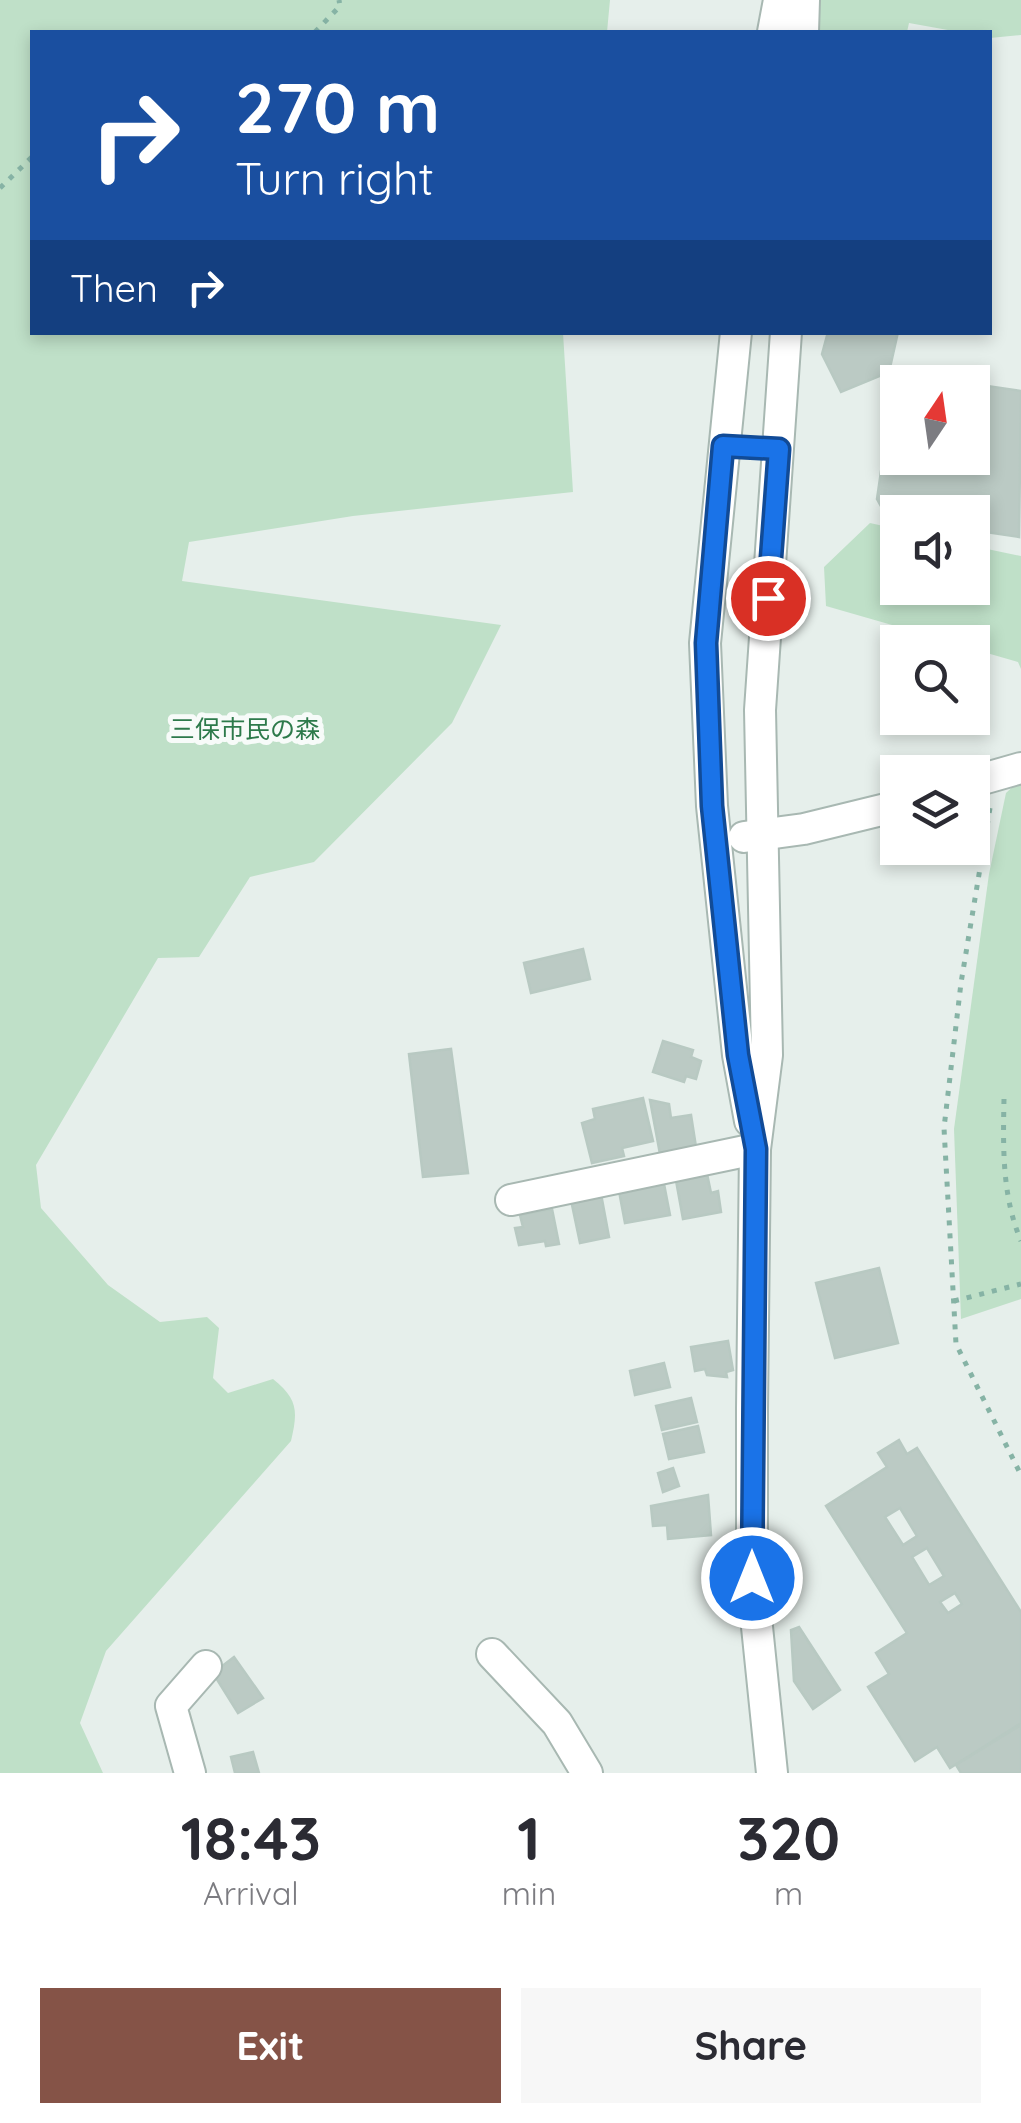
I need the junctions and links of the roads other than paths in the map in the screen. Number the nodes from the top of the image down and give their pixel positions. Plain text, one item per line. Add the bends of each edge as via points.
1 (779, 0) edge
2 (804, 0) edge
3 (773, 30) edge
4 (804, 30) edge
5 (736, 335) edge
6 (786, 335) edge
7 (723, 446) junction
8 (779, 449) junction
9 (880, 810) edge
10 (761, 835) junction
11 (717, 842) junction
12 (756, 1149) junction
13 (512, 1200) dead end
14 (492, 1654) dead end
15 (206, 1666) dead end
16 (190, 1773) edge
17 (587, 1773) edge
18 (772, 1773) edge

1 - 3 street
2 - 4 street
5 - 7 street
6 - 8 street
7 - 8 street
7 - 11 street via 706,643
8 - 10 street via 760,710
9 - 10 street
10 - 11 street
10 - 12 street via 767,1055
11 - 12 street via 738,1055
12 - 13 street
12 - 18 street via 752,1578
14 - 17 street via 557,1723
15 - 16 street via 171,1706

